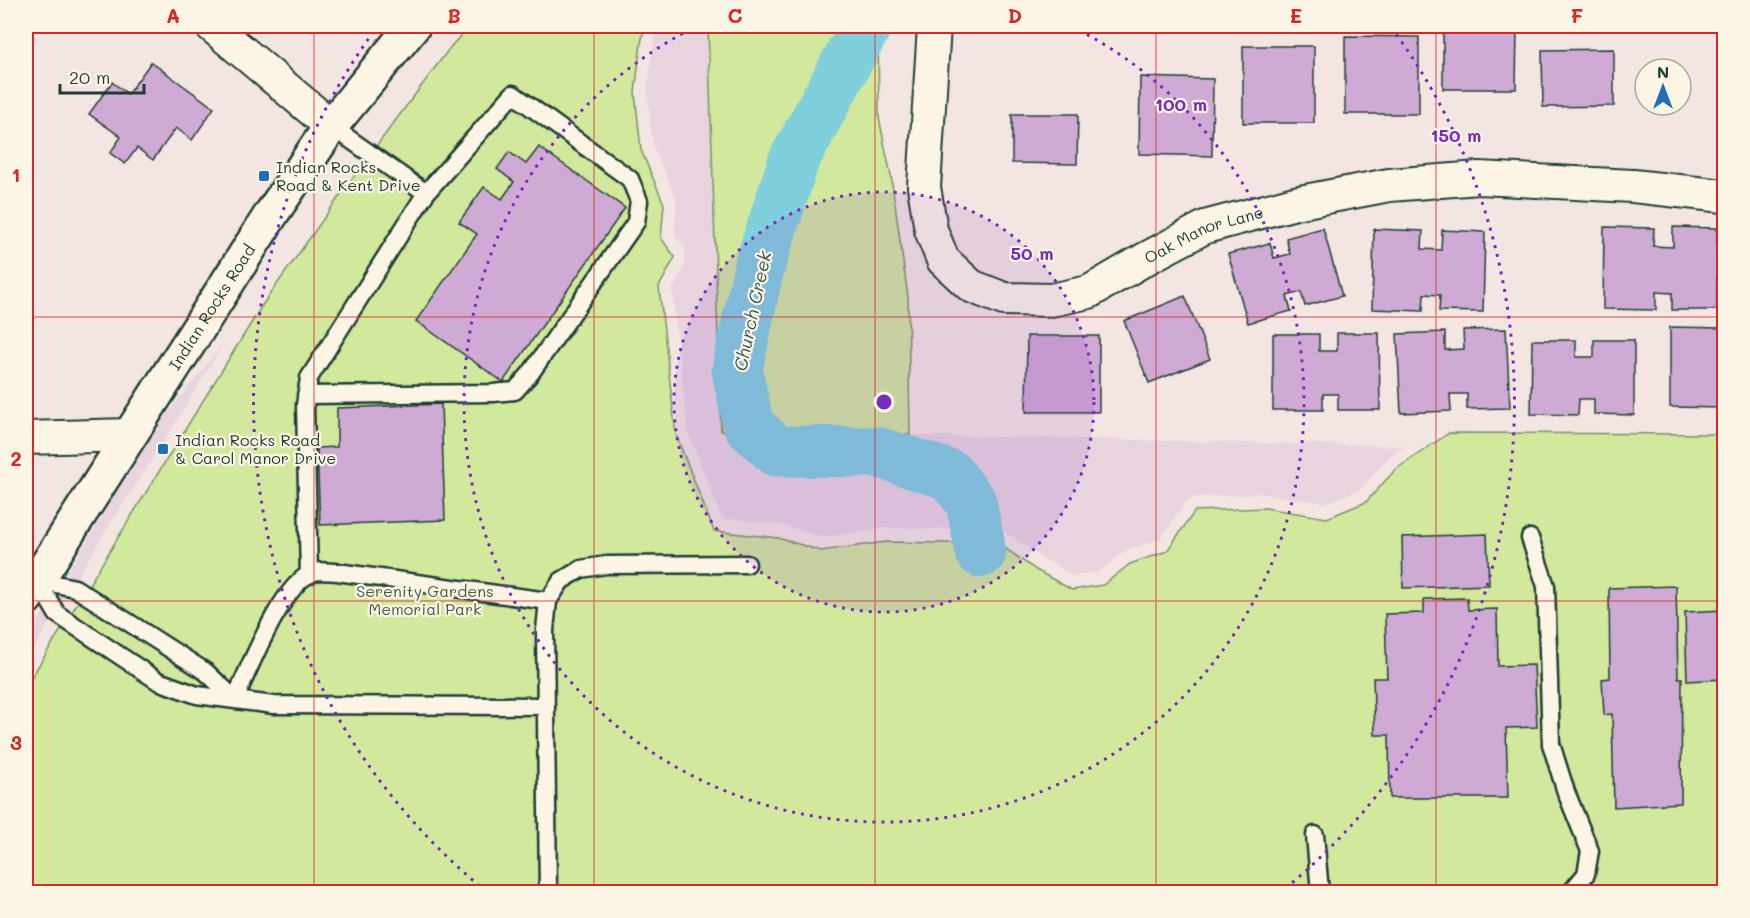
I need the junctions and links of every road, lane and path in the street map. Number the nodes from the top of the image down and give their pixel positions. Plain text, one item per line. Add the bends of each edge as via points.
1 (212, 26) edge
2 (413, 26) edge
3 (934, 26) edge
4 (331, 126) junction
5 (426, 193) junction
6 (1725, 196) edge
7 (306, 395) junction
8 (129, 435) junction
9 (26, 438) edge
10 (1530, 538) dead end
11 (747, 564) dead end
12 (309, 575) junction
13 (31, 589) edge
14 (548, 601) junction
15 (235, 699) junction
16 (546, 706) junction
17 (1315, 835) dead end
18 (548, 892) edge
19 (1320, 892) edge
20 (1571, 892) edge

1 - 4 street
2 - 4 street, Indian Rocks Road
3 - 6 street, Oak Manor Lane via 924,187 931,230 943,260 971,286 1004,299 1051,300 1089,292 1204,227 1295,202 1389,185 1479,178 1633,186
4 - 5 lane
4 - 8 street, Indian Rocks Road
5 - 7 lane via 309,378
5 - 7 lane via 513,94 630,179 639,201 636,222 515,391
7 - 12 lane
8 - 9 street
8 - 13 street, Indian Rocks Road
10 - 20 lane via 1546,586 1551,744 1590,851 1586,874
11 - 14 lane via 606,565 581,569 561,581
12 - 14 lane via 337,572
12 - 15 lane via 298,582 279,606
13 - 15 lane via 57,614 158,681 197,695
13 - 15 lane via 75,588 206,672
14 - 16 lane
15 - 16 lane via 274,705
16 - 18 lane
17 - 19 lane

